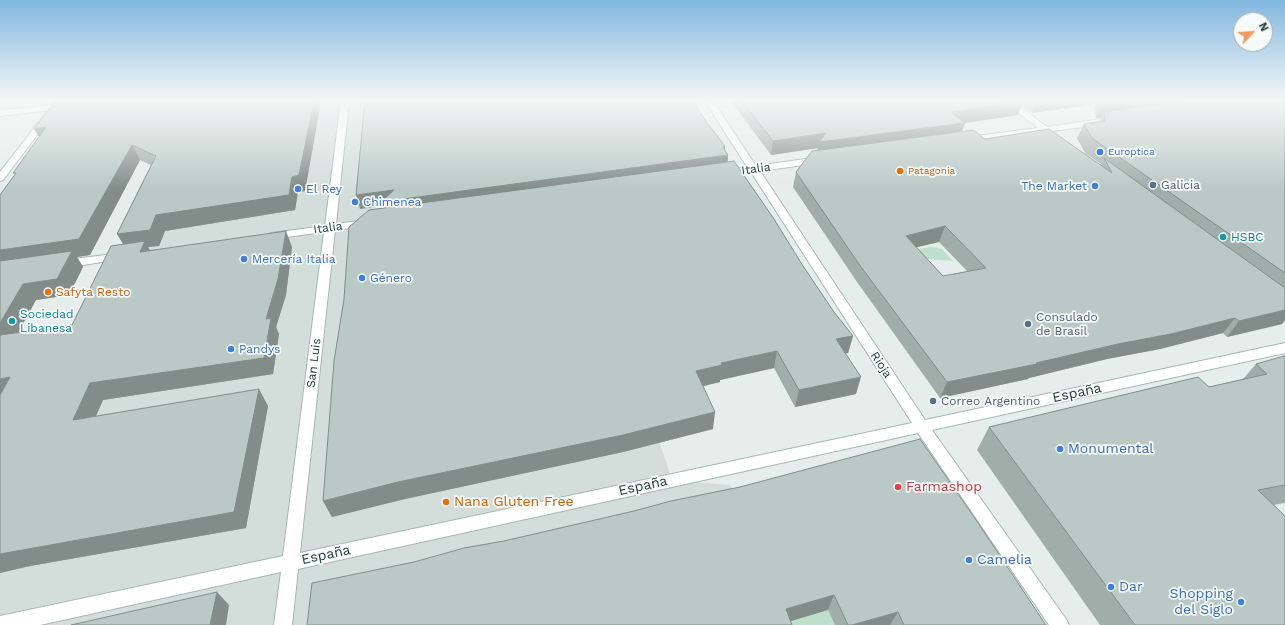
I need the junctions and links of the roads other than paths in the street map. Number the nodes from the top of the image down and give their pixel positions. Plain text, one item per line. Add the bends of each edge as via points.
1 (36, 130) edge
2 (342, 130) edge
3 (728, 130) edge
4 (1037, 130) edge
5 (1047, 130) edge
6 (1058, 138) edge
7 (959, 141) edge
8 (824, 160) edge
9 (754, 170) junction
10 (714, 175) edge
11 (0, 178) edge
12 (377, 221) edge
13 (330, 228) junction
14 (261, 237) edge
15 (130, 255) edge
16 (53, 266) edge
17 (1285, 348) edge
18 (922, 426) junction
19 (290, 563) junction
20 (0, 625) edge
21 (283, 625) edge
22 (1060, 625) edge

1 - 11 street
2 - 13 street, San Luis
3 - 9 street, Rioja
4 - 7 street
5 - 6 street
8 - 9 street, Italia
9 - 10 street, Italia
9 - 18 street, Rioja
12 - 13 street, Italia
13 - 14 street, Italia
13 - 19 street, San Luis
15 - 16 street
17 - 18 street, España
18 - 19 street, España
18 - 22 street, Rioja
19 - 20 street, España
19 - 21 street, San Luis

